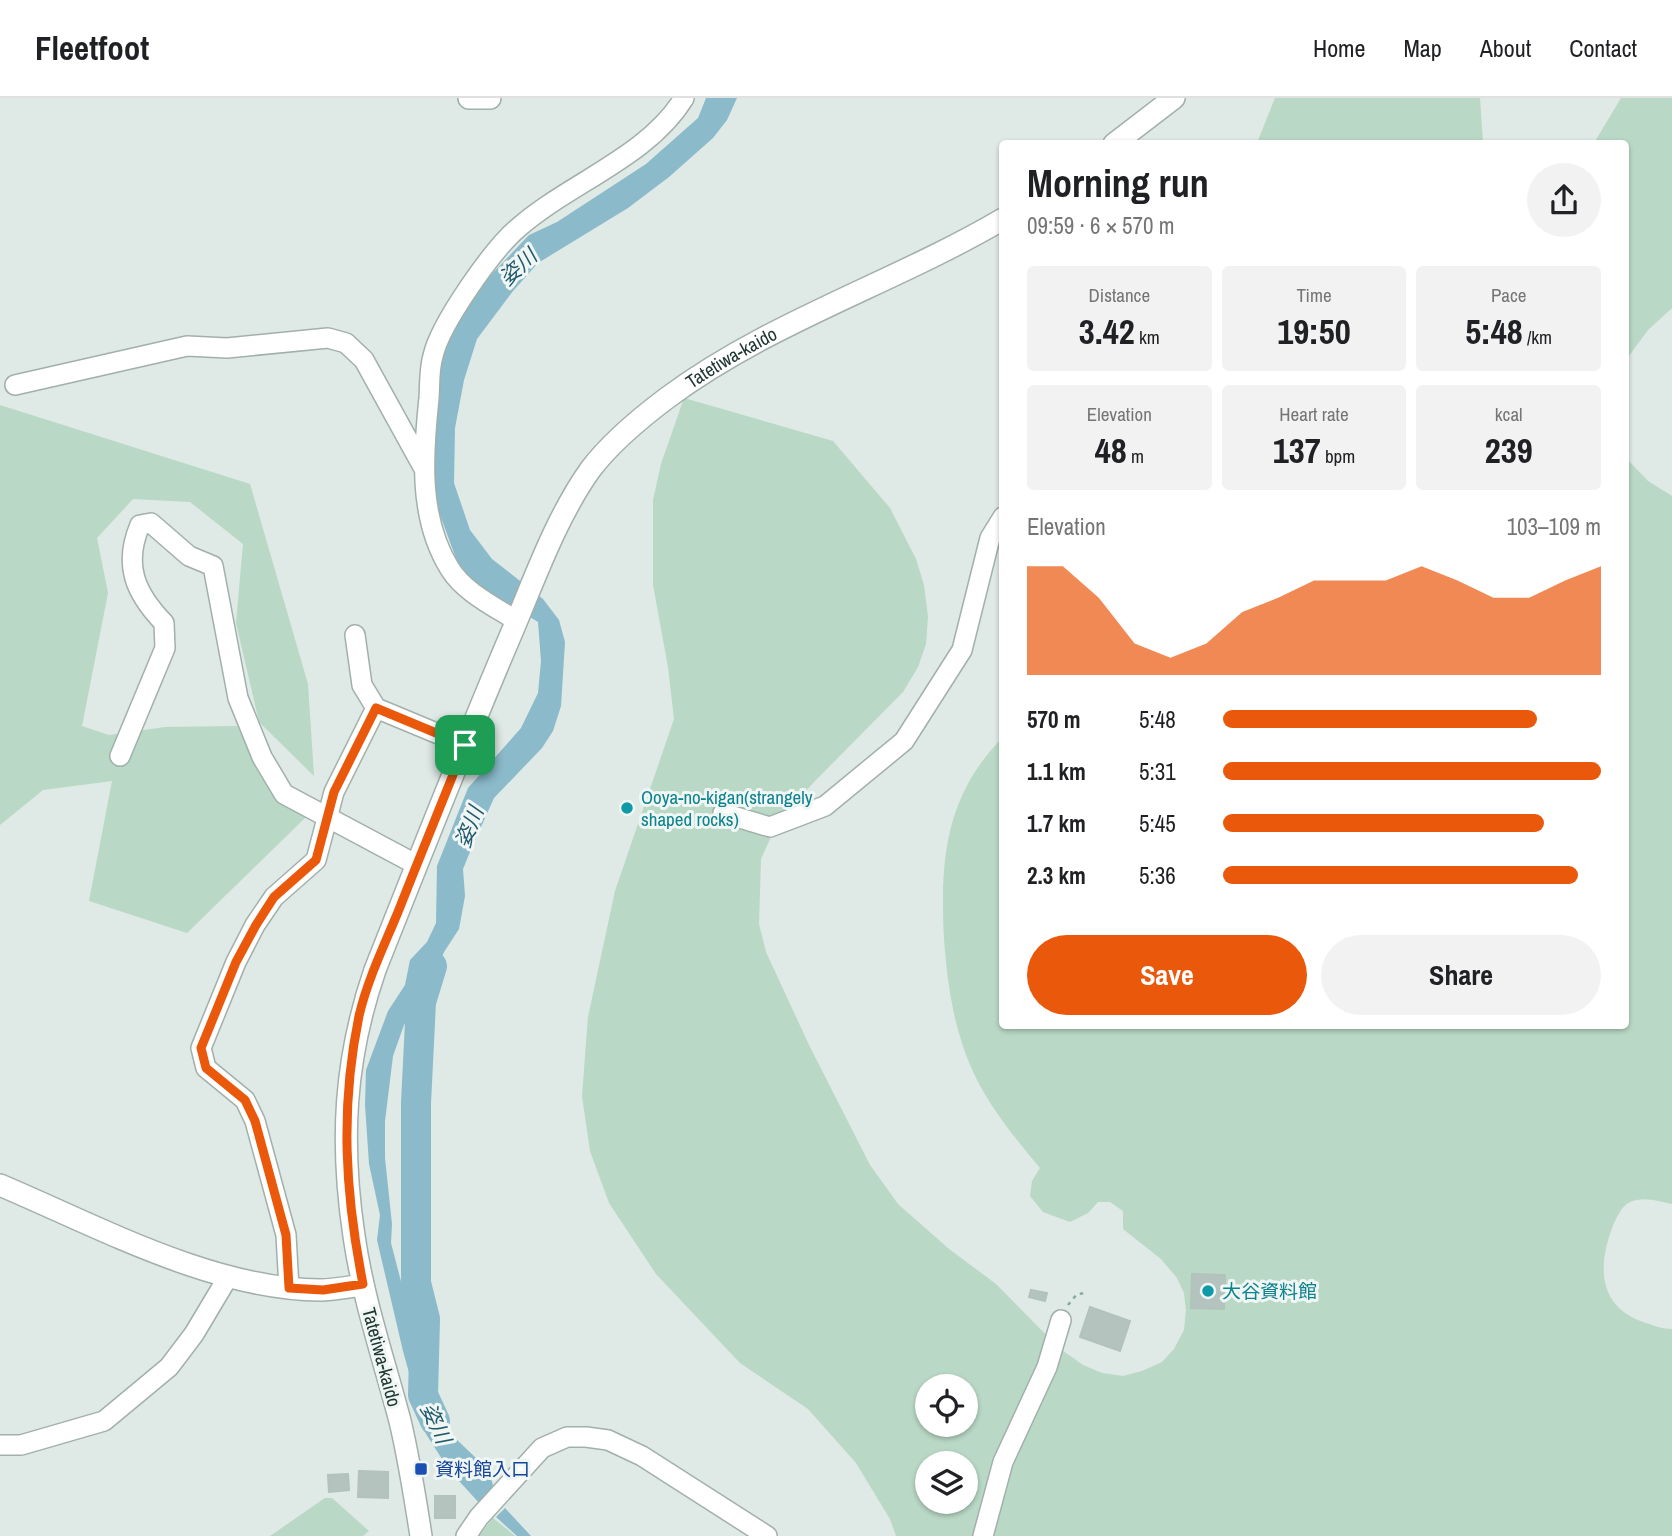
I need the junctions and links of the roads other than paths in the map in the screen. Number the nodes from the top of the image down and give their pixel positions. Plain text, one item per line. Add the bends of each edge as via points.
1 (469, 98) edge
2 (490, 98) edge
3 (684, 98) edge
4 (1174, 98) edge
5 (1119, 140) edge
6 (999, 221) edge
7 (15, 385) dead end
8 (423, 468) junction
9 (999, 523) edge
10 (517, 621) junction
11 (355, 635) dead end
12 (376, 708) junction
13 (465, 745) junction
14 (120, 756) dead end
15 (723, 813) dead end
16 (327, 817) junction
17 (417, 865) junction
18 (0, 1185) edge
19 (228, 1277) junction
20 (363, 1284) junction
21 (289, 1288) junction
22 (1061, 1320) road end
23 (0, 1445) edge
24 (421, 1536) edge
25 (466, 1536) edge
26 (767, 1536) edge
27 (983, 1536) edge

1 - 2 street
3 - 8 street via 675,114 633,152 573,187 516,229 477,275 433,355
4 - 5 street
6 - 10 street, Tatetiwa-kaido via 713,366 620,437 570,503
7 - 8 street via 187,346 227,348 328,338 346,343 364,360
8 - 10 street via 436,540 450,571
9 - 15 street via 990,538 962,650 904,741 825,806 770,827
10 - 13 street, Tatetiwa-kaido
11 - 12 street via 362,685
12 - 13 street
12 - 16 street via 334,792
13 - 17 street, Tatetiwa-kaido
14 - 16 street via 165,648 164,624 145,603 132,573 132,544 140,525 151,523 189,556 213,566 238,698 262,757 284,794
16 - 17 street
16 - 21 street via 316,860 274,897 256,925 201,1048 206,1068 245,1100 255,1121 286,1235
17 - 20 street, Tatetiwa-kaido via 360,1013 347,1096 348,1178
18 - 19 street
19 - 21 street
19 - 23 street via 169,1367 104,1421 21,1445
20 - 21 street via 323,1290
20 - 24 street, Tatetiwa-kaido via 408,1458
22 - 27 street via 1047,1367 1003,1462
25 - 26 street via 542,1448 567,1437 608,1440 642,1456

